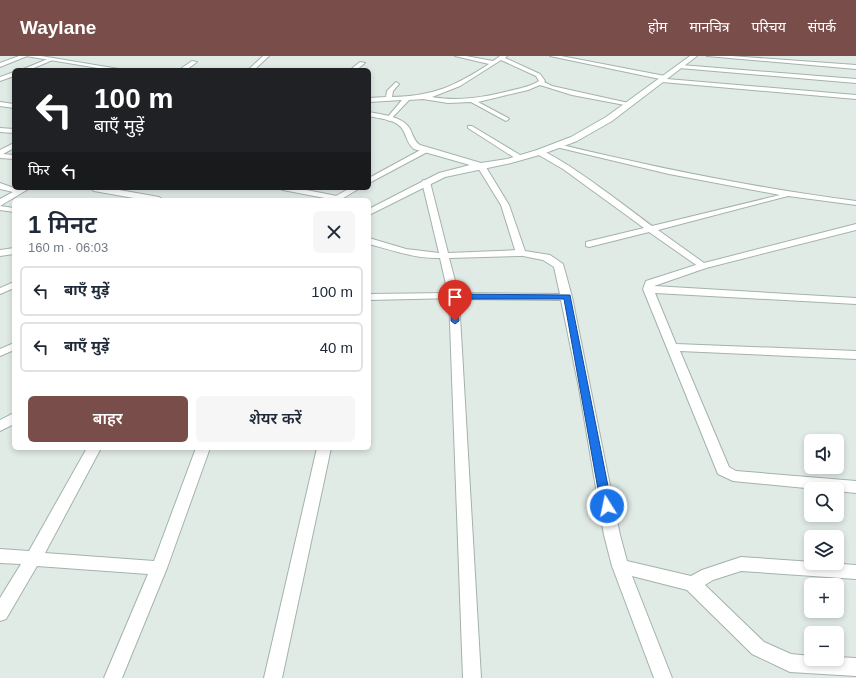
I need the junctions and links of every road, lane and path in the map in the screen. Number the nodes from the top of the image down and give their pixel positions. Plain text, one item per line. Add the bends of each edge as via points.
1 (24, 56) edge
2 (29, 56) edge
3 (266, 56) edge
4 (458, 56) edge
5 (553, 56) edge
6 (694, 56) edge
7 (710, 56) edge
8 (503, 57) edge
9 (570, 58) edge
10 (52, 59) junction
11 (194, 62) dead end
12 (362, 62) dead end
13 (494, 63) junction
14 (0, 65) edge
15 (102, 67) joint
16 (681, 67) junction
17 (856, 67) edge
18 (29, 68) edge
19 (109, 68) edge
20 (185, 68) edge
21 (253, 68) edge
22 (355, 68) edge
23 (12, 75) edge
24 (0, 79) edge
25 (663, 79) junction
26 (12, 81) edge
27 (856, 82) edge
28 (540, 83) junction
29 (396, 84) dead end
30 (810, 85) junction
31 (423, 97) junction
32 (856, 97) edge
33 (389, 98) junction
34 (408, 98) junction
35 (371, 100) edge
36 (474, 102) junction
37 (0, 104) edge
38 (630, 104) junction
39 (12, 106) edge
40 (371, 114) edge
41 (389, 119) junction
42 (506, 120) dead end
43 (470, 127) dead end
44 (0, 130) edge
45 (12, 131) edge
46 (12, 146) edge
47 (558, 146) junction
48 (427, 150) junction
49 (540, 152) junction
50 (0, 155) edge
51 (12, 157) edge
52 (521, 158) junction
53 (482, 166) junction
54 (371, 180) edge
55 (426, 182) junction
56 (0, 186) edge
57 (12, 188) edge
58 (22, 190) edge
59 (105, 190) edge
60 (292, 190) edge
61 (352, 190) edge
62 (790, 195) junction
63 (148, 198) edge
64 (330, 198) edge
65 (337, 198) edge
66 (0, 203) edge
67 (856, 203) edge
68 (0, 208) edge
69 (12, 210) edge
70 (371, 211) edge
71 (856, 226) edge
72 (650, 228) junction
73 (371, 242) edge
74 (589, 244) dead end
75 (12, 251) edge
76 (0, 253) edge
77 (521, 253) junction
78 (444, 256) junction
79 (702, 266) junction
80 (12, 285) edge
81 (648, 289) junction
82 (0, 291) edge
83 (454, 296) junction
84 (371, 297) edge
85 (567, 297) junction
86 (856, 301) edge
87 (672, 346) junction
88 (12, 347) edge
89 (0, 353) edge
90 (856, 355) edge
91 (12, 419) edge
92 (0, 426) edge
93 (93, 450) edge
94 (202, 450) edge
95 (324, 450) edge
96 (856, 487) edge
97 (0, 556) edge
98 (33, 559) junction
99 (620, 566) junction
100 (159, 568) junction
101 (856, 572) edge
102 (692, 584) junction
103 (0, 613) edge
104 (856, 667) edge
105 (113, 678) edge
106 (273, 678) edge
107 (472, 678) edge
108 (663, 678) edge

1 - 14 lane
2 - 10 street
3 - 21 lane
4 - 13 lane
5 - 9 lane
6 - 16 street
7 - 17 lane
8 - 13 lane
8 - 28 lane via 538,75 542,81
9 - 25 lane
10 - 15 street
10 - 18 lane
11 - 20 lane
12 - 22 lane
13 - 31 lane via 452,88
15 - 19 street
16 - 25 street
16 - 30 lane
23 - 24 lane
24 - 26 lane
25 - 30 lane
25 - 38 street
27 - 30 lane
28 - 36 lane
28 - 38 lane via 564,92 598,96
29 - 33 lane via 390,91
30 - 32 lane
31 - 34 lane
31 - 36 lane via 448,102
33 - 34 lane
33 - 35 lane
34 - 41 lane
36 - 42 lane
37 - 39 lane
38 - 47 street via 609,119
40 - 41 street
41 - 48 street via 402,124 413,144
43 - 52 lane
44 - 45 lane
46 - 50 lane
47 - 49 street
47 - 62 lane via 695,178
48 - 53 street
48 - 54 street
49 - 52 street
49 - 72 lane via 566,167
50 - 51 lane
52 - 53 street
53 - 55 street via 454,171
53 - 77 street via 505,205
55 - 70 street
55 - 78 lane
56 - 57 street
58 - 66 street
59 - 63 street
60 - 64 lane
61 - 65 street
62 - 67 lane
62 - 72 lane
68 - 69 lane
71 - 79 lane
72 - 74 lane
72 - 79 lane
73 - 78 lane via 405,251
75 - 76 lane
77 - 78 lane
77 - 85 street via 553,259 559,266
78 - 83 lane
79 - 81 street via 650,283
80 - 82 lane
81 - 86 street
81 - 87 street
83 - 84 lane
83 - 85 street
83 - 107 street
85 - 99 street
87 - 90 street
87 - 96 street via 723,470 733,476
88 - 89 lane
91 - 92 street
93 - 98 street
94 - 100 street
95 - 106 street
97 - 98 street
98 - 100 street
98 - 103 street
99 - 102 street
99 - 108 street
100 - 105 street
101 - 102 street via 741,564 708,575
102 - 104 street via 758,648 790,663

